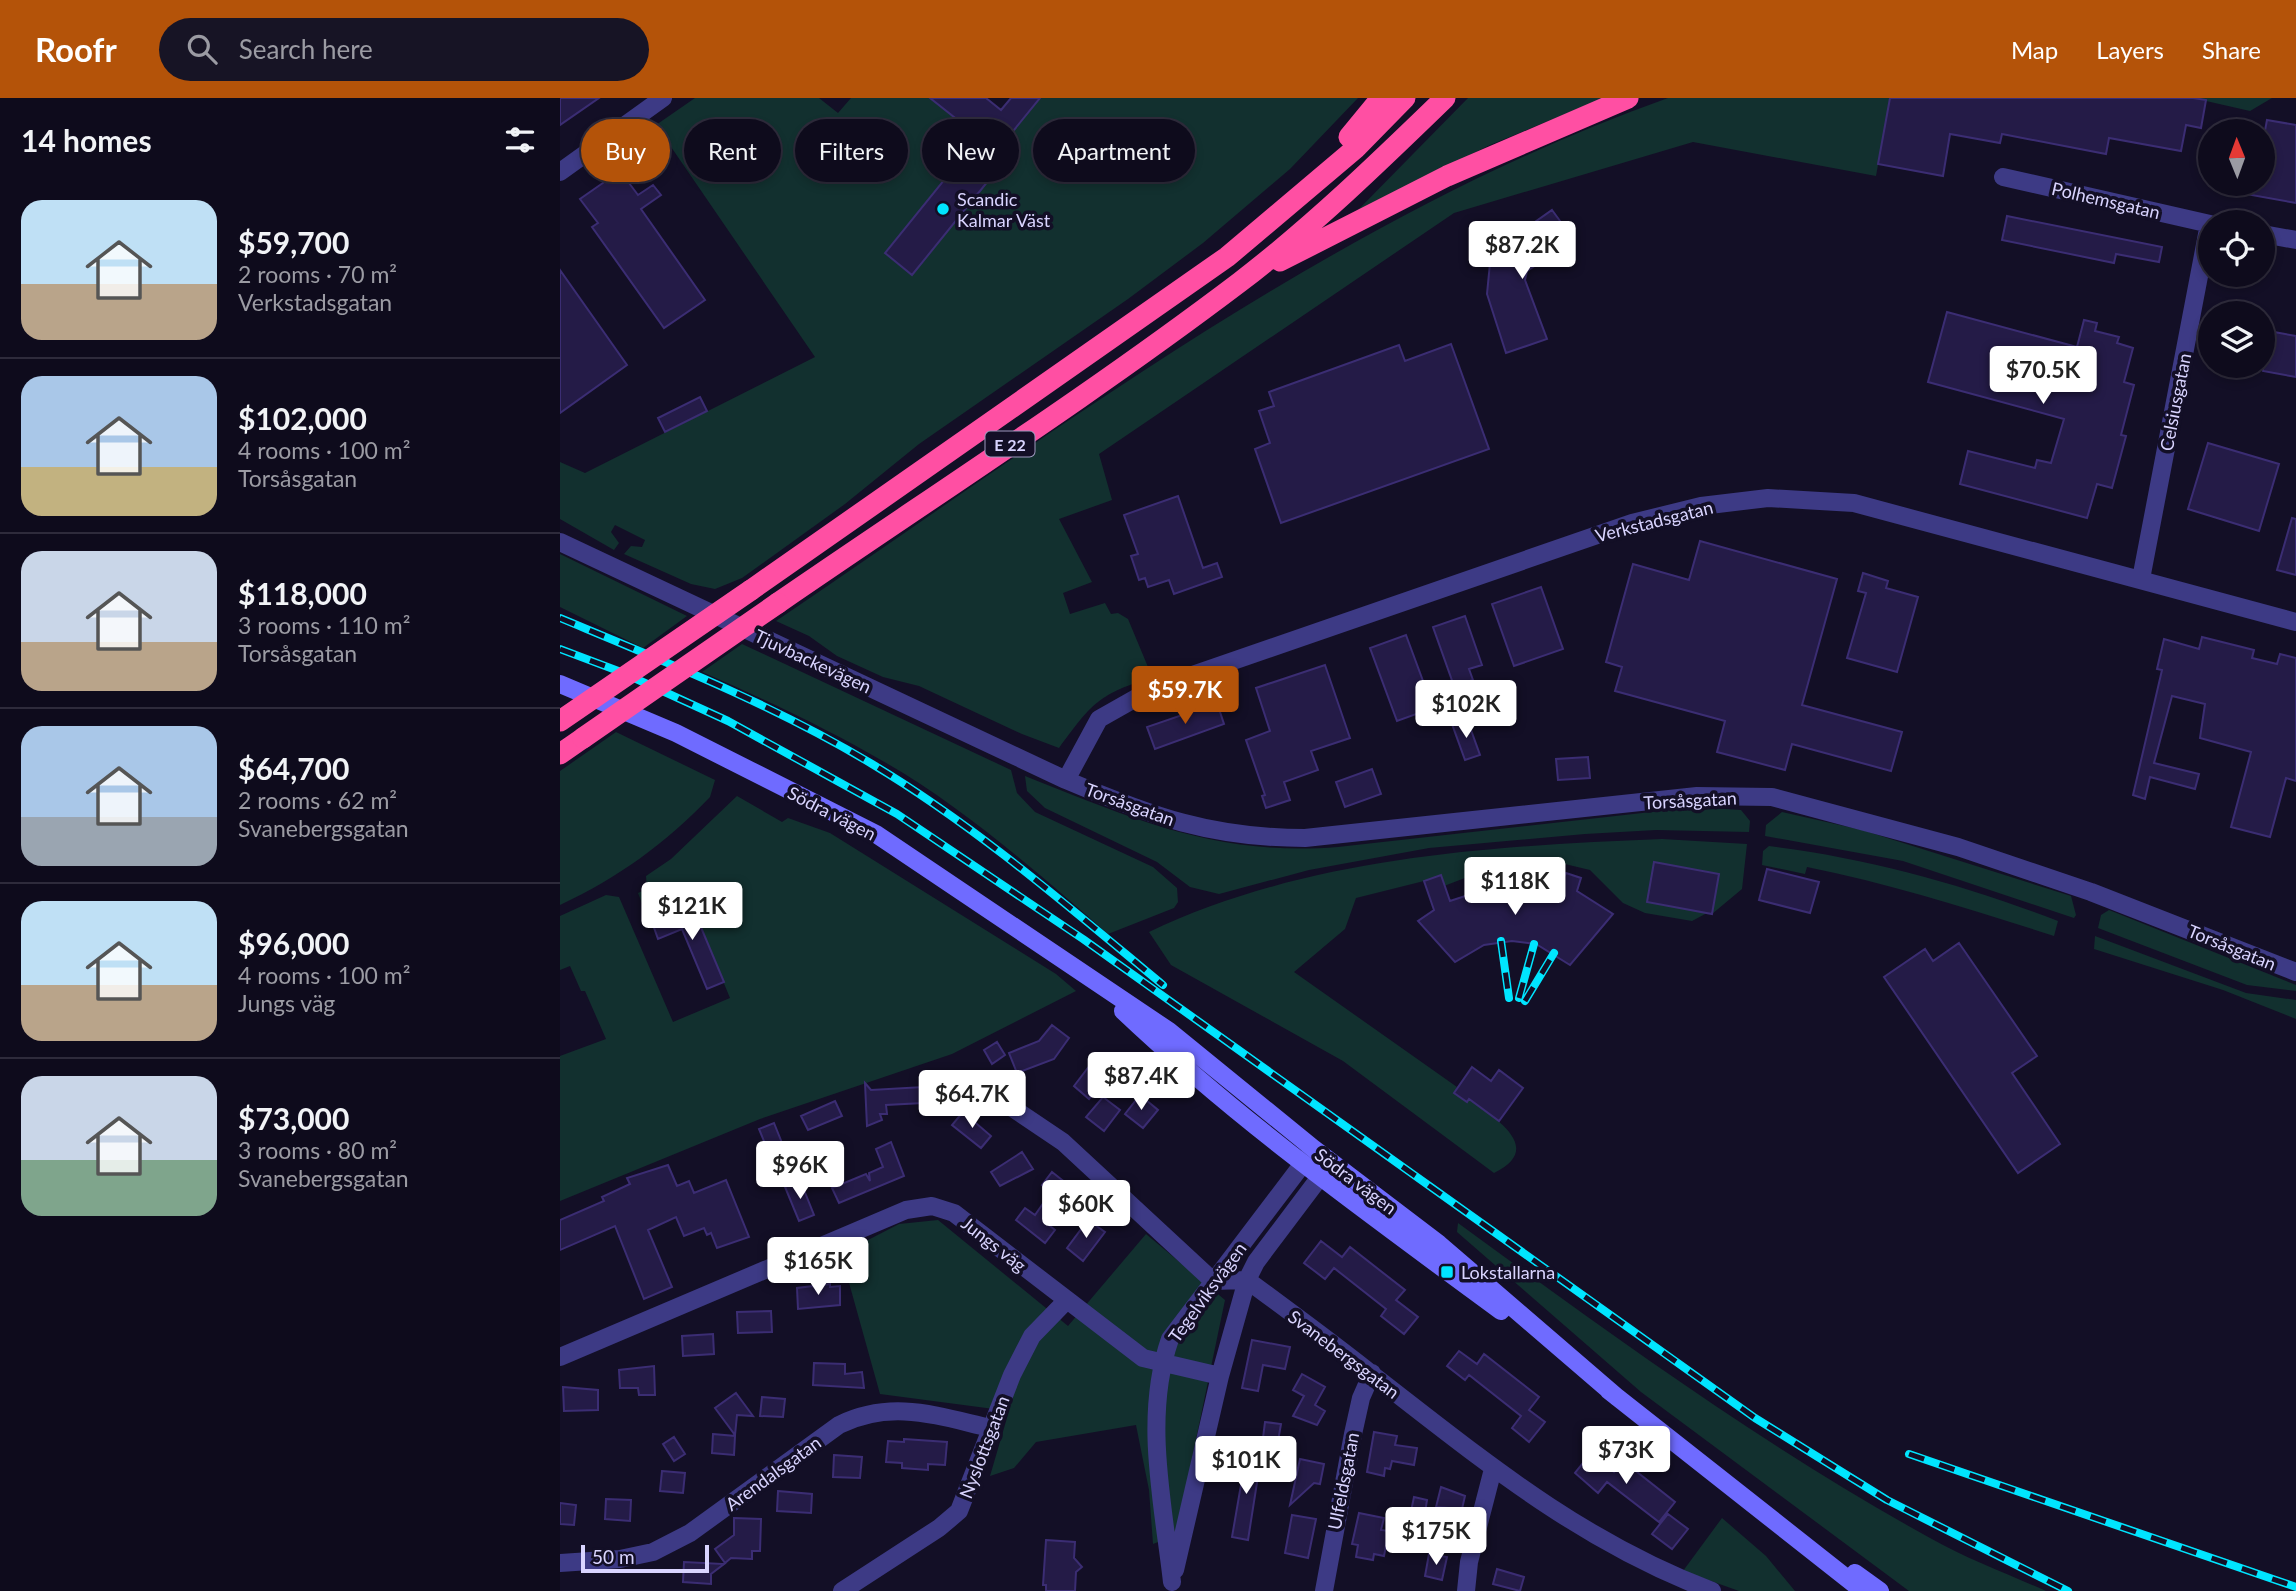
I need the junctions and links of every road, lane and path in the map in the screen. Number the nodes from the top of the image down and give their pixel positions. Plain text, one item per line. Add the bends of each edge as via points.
1 (663, 98) edge
2 (1381, 98) edge
3 (1405, 98) edge
4 (1445, 98) edge
5 (1628, 98) edge
6 (560, 172) edge
7 (2003, 177) dead end
8 (1299, 198) junction
9 (2198, 221) edge
10 (2275, 236) edge
11 (2296, 240) edge
12 (1240, 282) junction
13 (2198, 286) edge
14 (560, 542) edge
15 (2141, 579) junction
16 (2296, 622) edge
17 (560, 684) edge
18 (560, 721) edge
19 (560, 754) edge
20 (1066, 780) junction
21 (2296, 972) edge
22 (996, 1097) dead end
23 (1309, 1156) junction
24 (1327, 1169) junction
25 (1247, 1280) junction
26 (1213, 1281) junction
27 (1066, 1301) junction
28 (560, 1357) edge
29 (1161, 1363) junction
30 (1372, 1374) junction
31 (1220, 1376) junction
32 (991, 1428) junction
33 (1493, 1469) junction
34 (1762, 1510) junction
35 (560, 1563) edge
36 (1172, 1587) edge
37 (1703, 1589) edge
38 (842, 1591) edge
39 (1324, 1591) edge
40 (1466, 1591) edge
41 (1863, 1591) edge
42 (1880, 1591) edge

1 - 6 street
2 - 8 highway
3 - 8 highway, E 22
4 - 12 highway, E 22 via 1316,220
5 - 12 highway via 1447,176
7 - 9 street, Polhemsgatan
8 - 18 highway, E 22, bridge via 1173,297
10 - 11 street
12 - 19 highway, E 22, bridge
13 - 15 street, Celsiusgatan
14 - 20 street, Tjuvbackevägen
15 - 16 street, Verkstadsgatan
15 - 20 street, Verkstadsgatan via 1854,503 1768,498 1701,506 1632,523 1152,689 1099,719
17 - 23 main road, Södra vägen via 676,733 876,834 1085,975 1153,1040
20 - 21 street, Torsåsgatan via 1147,814 1257,838 1305,838 1697,796 1772,797 1982,855
22 - 26 street via 1063,1143
23 - 24 main road, Södra vägen
23 - 26 street, Tegelviksvägen
24 - 25 street, Tegelviksvägen
24 - 34 main road, Södra vägen
25 - 26 street
25 - 30 street, Svanebergsgatan
25 - 31 street, Tegelviksvägen
26 - 29 street, Tegelviksvägen via 1170,1339
27 - 28 street, Jungs väg via 954,1213 932,1206 906,1210
27 - 29 street, Jungs väg via 1134,1352
27 - 32 street, Nyslottsgatan via 1032,1336
29 - 31 street, Jungs väg
29 - 36 street, Tegelviksvägen via 1154,1417
30 - 33 street, Svanebergsgatan
30 - 39 street, Ulfeldsgatan via 1353,1434
31 - 36 street, Tegelviksvägen
32 - 35 street, Arendalsgatan via 891,1410 863,1413 839,1425 690,1533 653,1552
32 - 38 street, Nyslottsgatan via 959,1511
33 - 37 street, Svanebergsgatan via 1569,1521
33 - 40 street
34 - 41 main road, Södra vägen
34 - 42 main road, Södra vägen

